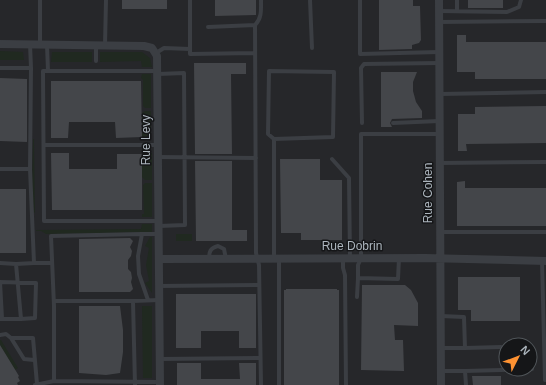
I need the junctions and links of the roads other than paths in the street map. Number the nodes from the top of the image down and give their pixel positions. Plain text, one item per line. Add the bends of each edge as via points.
1 (40, 0) edge
2 (106, 0) edge
3 (190, 0) edge
4 (260, 0) edge
5 (310, 0) edge
6 (360, 0) edge
7 (439, 0) edge
8 (457, 0) edge
9 (521, 0) edge
10 (439, 11) junction
11 (457, 11) junction
12 (546, 21) edge
13 (439, 22) junction
14 (255, 25) junction
15 (208, 27) dead end
16 (0, 44) edge
17 (30, 44) junction
18 (44, 45) junction
19 (101, 45) junction
20 (312, 48) dead end
21 (190, 49) junction
22 (439, 52) junction
23 (156, 53) junction
24 (255, 53) junction
25 (96, 61) dead end
26 (439, 63) junction
27 (0, 68) edge
28 (31, 68) junction
29 (48, 71) junction
30 (158, 73) junction
31 (546, 92) edge
32 (439, 94) junction
33 (439, 121) junction
34 (362, 123) dead end
35 (393, 123) dead end
36 (440, 134) junction
37 (274, 140) junction
38 (44, 145) junction
39 (158, 145) junction
40 (158, 157) junction
41 (184, 157) junction
42 (256, 158) junction
43 (332, 160) dead end
44 (440, 162) junction
45 (546, 162) edge
46 (0, 169) edge
47 (30, 169) junction
48 (159, 227) junction
49 (440, 232) junction
50 (546, 232) edge
51 (142, 234) junction
52 (347, 258) junction
53 (361, 258) junction
54 (399, 258) junction
55 (159, 259) junction
56 (209, 259) junction
57 (226, 259) junction
58 (258, 259) junction
59 (276, 259) junction
60 (440, 259) junction
61 (544, 261) edge
62 (34, 262) junction
63 (51, 263) junction
64 (0, 264) edge
65 (16, 264) junction
66 (358, 278) junction
67 (18, 283) junction
68 (260, 285) junction
69 (159, 286) junction
70 (544, 288) edge
71 (357, 298) dead end
72 (148, 300) junction
73 (159, 300) junction
74 (54, 301) junction
75 (133, 301) junction
76 (441, 316) junction
77 (1, 318) edge
78 (21, 319) junction
79 (0, 335) edge
80 (11, 338) junction
81 (498, 347) edge
82 (441, 348) junction
83 (465, 348) junction
84 (260, 358) junction
85 (159, 359) junction
86 (34, 360) junction
87 (441, 370) junction
88 (465, 370) junction
89 (498, 370) edge
90 (545, 380) dead end
91 (54, 381) junction
92 (63, 383) edge
93 (75, 383) edge
94 (135, 383) edge
95 (36, 384) edge
96 (160, 384) edge
97 (261, 385) edge
98 (279, 385) edge
99 (346, 385) edge
100 (441, 385) edge
101 (466, 385) edge

1 - 18 lane
2 - 19 lane
3 - 21 lane
4 - 14 lane via 260,20
5 - 20 lane
6 - 22 lane via 360,54
7 - 10 street, Rue Cohen
8 - 11 lane
9 - 11 lane via 518,7 507,12
10 - 11 lane
10 - 13 street, Rue Cohen
12 - 13 lane
13 - 22 street, Rue Cohen
14 - 15 lane
14 - 24 lane
16 - 17 street
17 - 18 street
17 - 28 lane
18 - 19 street
18 - 29 lane
19 - 23 street via 147,46
19 - 25 lane
21 - 23 lane via 164,48
21 - 24 lane via 190,54
22 - 26 street, Rue Cohen
23 - 30 street, Rue Levy
24 - 42 lane
26 - 32 street, Rue Cohen
26 - 34 lane via 364,64 360,68
27 - 28 lane
28 - 47 lane
29 - 30 lane
29 - 38 lane via 43,71
30 - 39 street, Rue Levy
30 - 41 lane via 184,73
31 - 32 lane
32 - 33 street, Rue Cohen
33 - 35 lane
33 - 36 street, Rue Cohen
36 - 44 street, Rue Cohen
36 - 53 lane via 360,134
37 - 37 lane via 268,134 269,71 334,72 333,137
37 - 59 lane
38 - 39 lane
38 - 48 lane via 44,221
39 - 40 street, Rue Levy
40 - 41 lane
40 - 48 street, Rue Levy
41 - 42 lane
41 - 48 lane via 185,225
42 - 58 lane
43 - 52 lane via 349,178
44 - 45 lane
44 - 49 street, Rue Cohen
46 - 47 lane
47 - 62 lane
48 - 51 lane
48 - 55 street, Rue Levy
49 - 50 lane
49 - 60 street, Rue Cohen
51 - 63 lane via 51,236
51 - 72 lane via 138,256 139,274
52 - 53 street, Rue Dobrin
52 - 59 street, Rue Dobrin
52 - 99 lane via 343,268
53 - 54 street, Rue Dobrin
53 - 66 lane
54 - 60 street, Rue Dobrin
54 - 66 lane via 398,279
55 - 56 street, Rue Dobrin
55 - 69 street, Rue Levy
56 - 57 street, Rue Dobrin
56 - 57 lane via 211,249 219,246 225,250
57 - 58 street, Rue Dobrin
58 - 59 street, Rue Dobrin
58 - 68 lane
59 - 98 lane
60 - 61 street, Rue Dobrin
60 - 76 street, Rue Cohen
61 - 70 lane
62 - 63 lane
62 - 65 lane
63 - 74 lane
64 - 65 lane
65 - 67 lane
66 - 71 lane
67 - 77 lane via 0,282
67 - 78 lane
67 - 78 lane via 36,283 34,318
68 - 69 lane
68 - 84 lane
69 - 73 street, Rue Levy
70 - 90 lane
72 - 73 lane
72 - 75 lane
73 - 85 street, Rue Levy
74 - 75 lane
74 - 91 lane
75 - 94 lane
76 - 82 street, Rue Cohen
76 - 83 lane via 464,317
77 - 78 lane
79 - 80 lane via 6,334
80 - 86 lane via 24,359
80 - 86 lane via 33,338
81 - 83 lane
82 - 83 lane
82 - 87 street, Rue Cohen
84 - 85 lane
84 - 97 lane
85 - 96 street, Rue Levy
86 - 95 lane
87 - 88 lane
87 - 100 street, Rue Cohen
88 - 89 lane
88 - 101 lane
91 - 92 lane
91 - 95 lane
92 - 93 lane
93 - 94 lane
94 - 96 lane

